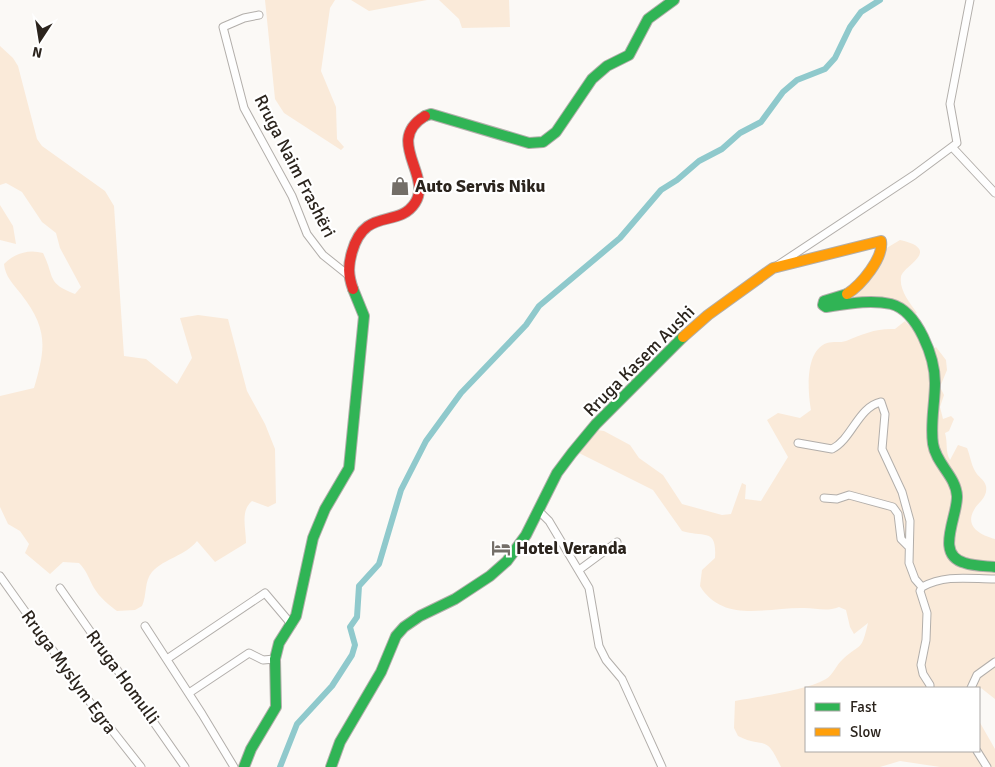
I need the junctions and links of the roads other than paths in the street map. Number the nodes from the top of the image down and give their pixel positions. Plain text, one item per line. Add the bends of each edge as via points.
1 (674, 0) edge
2 (970, 0) edge
3 (259, 15) dead end
4 (953, 148) junction
5 (995, 193) edge
6 (773, 268) junction
7 (348, 274) junction
8 (798, 443) dead end
9 (824, 498) dead end
10 (538, 510) junction
11 (617, 542) dead end
12 (909, 547) junction
13 (995, 567) edge
14 (578, 570) junction
15 (0, 576) edge
16 (995, 580) edge
17 (922, 587) junction
18 (60, 588) dead end
19 (144, 626) dead end
20 (292, 626) junction
21 (167, 659) junction
22 (274, 659) junction
23 (995, 662) edge
24 (930, 687) edge
25 (971, 687) edge
26 (189, 693) junction
27 (978, 752) edge
28 (140, 767) edge
29 (186, 767) edge
30 (234, 767) edge
31 (244, 767) edge
32 (331, 767) edge
33 (662, 767) edge
34 (987, 767) edge

1 - 7 street via 648,19 629,55 607,66 592,79 556,132 543,142 529,144 436,114 424,116 410,131 407,142 417,182 417,199 412,208 360,233
2 - 4 street via 950,104 957,136
3 - 7 street, Rruga Naim Frashëri via 223,27 244,108 292,196 307,234 323,255
4 - 5 street
4 - 6 street
6 - 10 street, Rruga Kasem Aushi via 708,315 640,378 572,453 557,473
6 - 13 street, Rruga Kasem Aushi via 881,241 883,244 862,282 850,294 838,300 824,301 823,305 870,303 896,306 930,346 935,377 933,444 936,457 954,483 957,494 949,552 962,562
7 - 20 street via 364,316 349,468 325,509 314,538
8 - 12 street via 832,448 846,438 872,405 881,402 885,414 882,449 905,500 910,521
9 - 12 street via 837,499 849,495 893,507 898,514 901,539
10 - 14 street via 549,521
10 - 32 street, Rruga Kasem Aushi via 523,541 502,566 454,599 404,627 396,636 381,672 340,742
11 - 14 street
12 - 17 street via 909,563
14 - 33 street via 589,588 599,646 622,679
15 - 28 street, Rruga Myslym Egra
16 - 17 street via 958,577
17 - 24 street via 927,631 921,665
18 - 29 street, Rruga Homulli
19 - 21 street
20 - 21 street via 265,593
20 - 22 street via 279,643
21 - 26 street
22 - 26 street via 263,660 249,653
22 - 31 street via 276,707
23 - 25 street via 976,675
26 - 30 street
27 - 34 street

